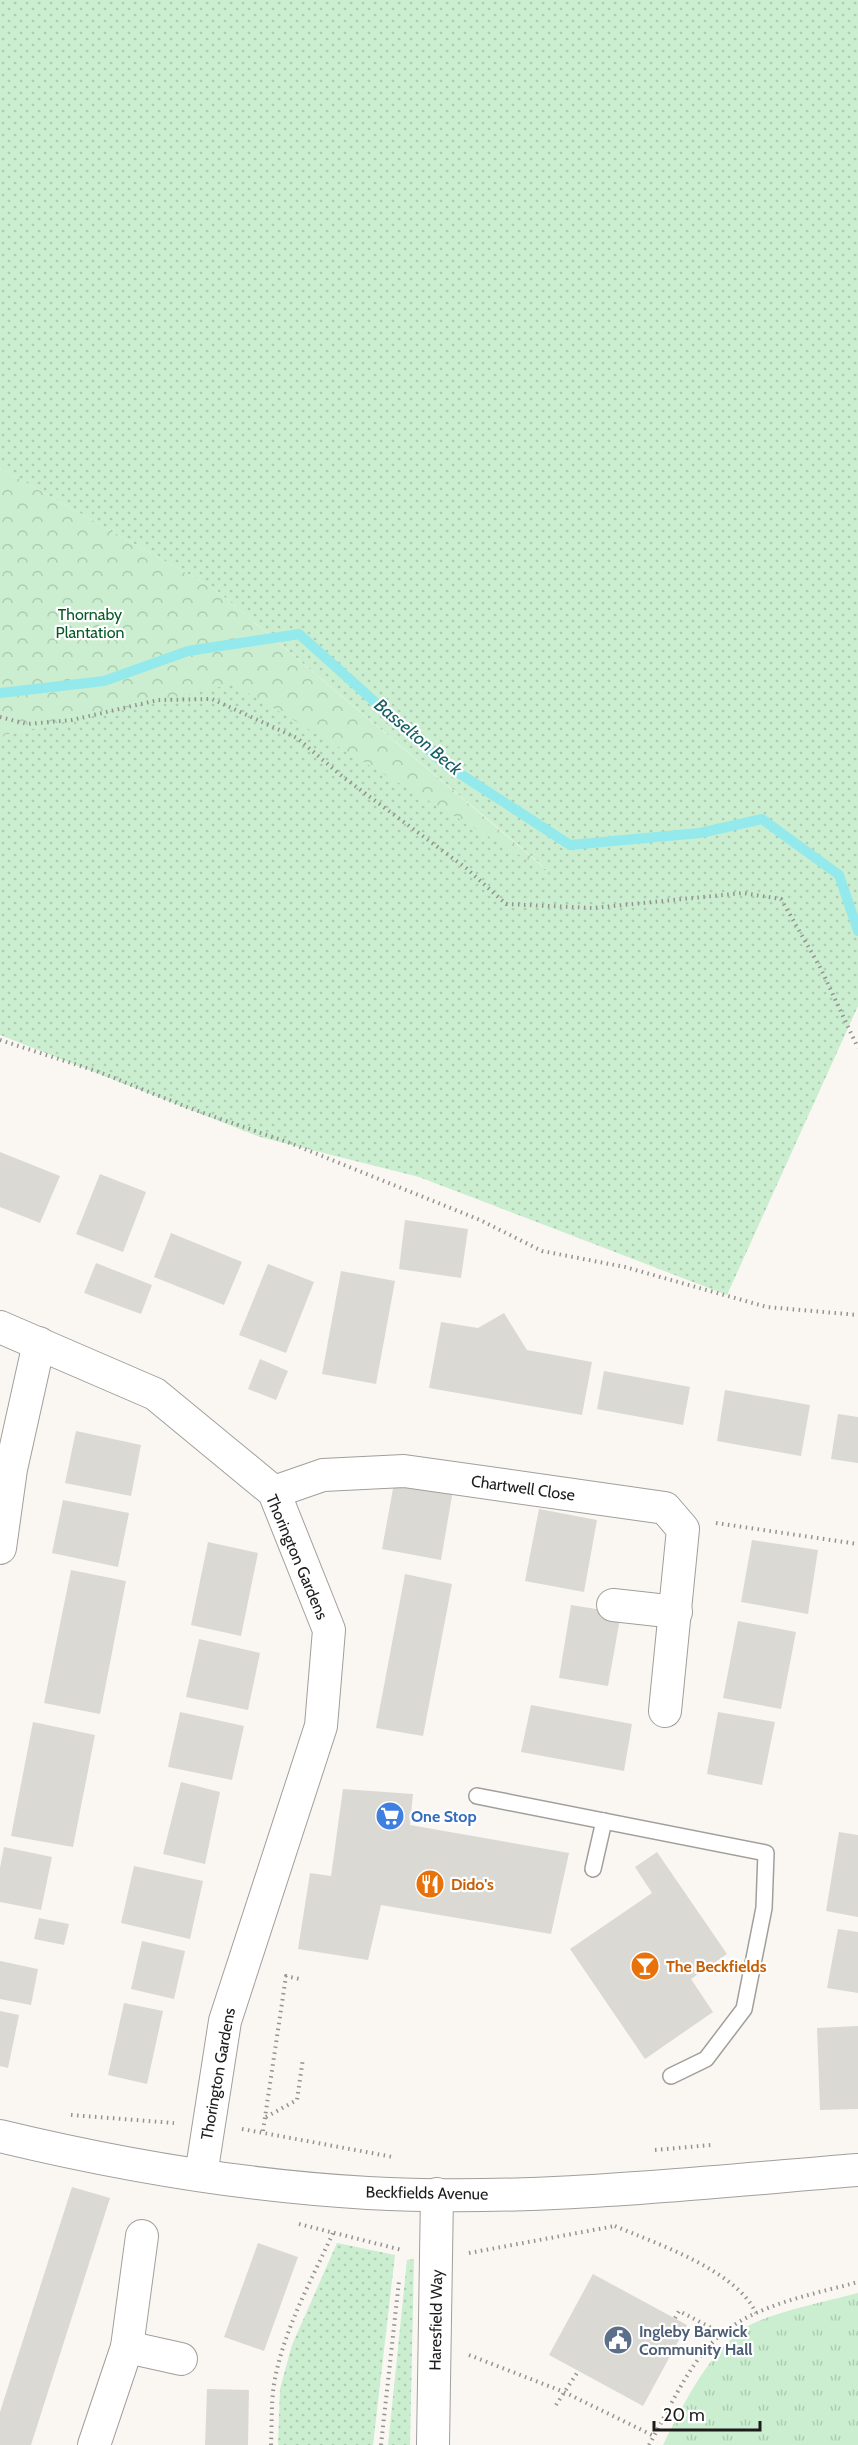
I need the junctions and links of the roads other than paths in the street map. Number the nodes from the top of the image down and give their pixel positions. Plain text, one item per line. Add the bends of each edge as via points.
1 (0, 1327) edge
2 (39, 1343) junction
3 (274, 1492) junction
4 (0, 1548) edge
5 (613, 1605) dead end
6 (676, 1612) junction
7 (665, 1711) dead end
8 (477, 1796) dead end
9 (604, 1821) junction
10 (593, 1869) dead end
11 (671, 2076) dead end
12 (0, 2136) edge
13 (858, 2170) edge
14 (201, 2175) junction
15 (436, 2194) junction
16 (142, 2236) dead end
17 (128, 2347) junction
18 (181, 2359) dead end
19 (94, 2445) edge
20 (433, 2445) edge

1 - 2 street, Thorington Gardens
2 - 3 street, Thorington Gardens via 155,1394
2 - 4 street via 11,1468
3 - 6 street, Chartwell Close via 323,1475 404,1471 665,1508 683,1529
3 - 14 street, Thorington Gardens via 329,1630 321,1726 225,2021
5 - 6 street
6 - 7 street
8 - 9 lane
9 - 10 lane
9 - 11 lane via 766,1853 764,1908 744,2009 706,2059
12 - 14 street, Beckfields Avenue via 70,2153
13 - 15 street, Beckfields Avenue via 567,2193
14 - 15 street, Beckfields Avenue via 368,2193
15 - 20 street, Haresfield Way
16 - 17 street
17 - 18 street
17 - 19 street

